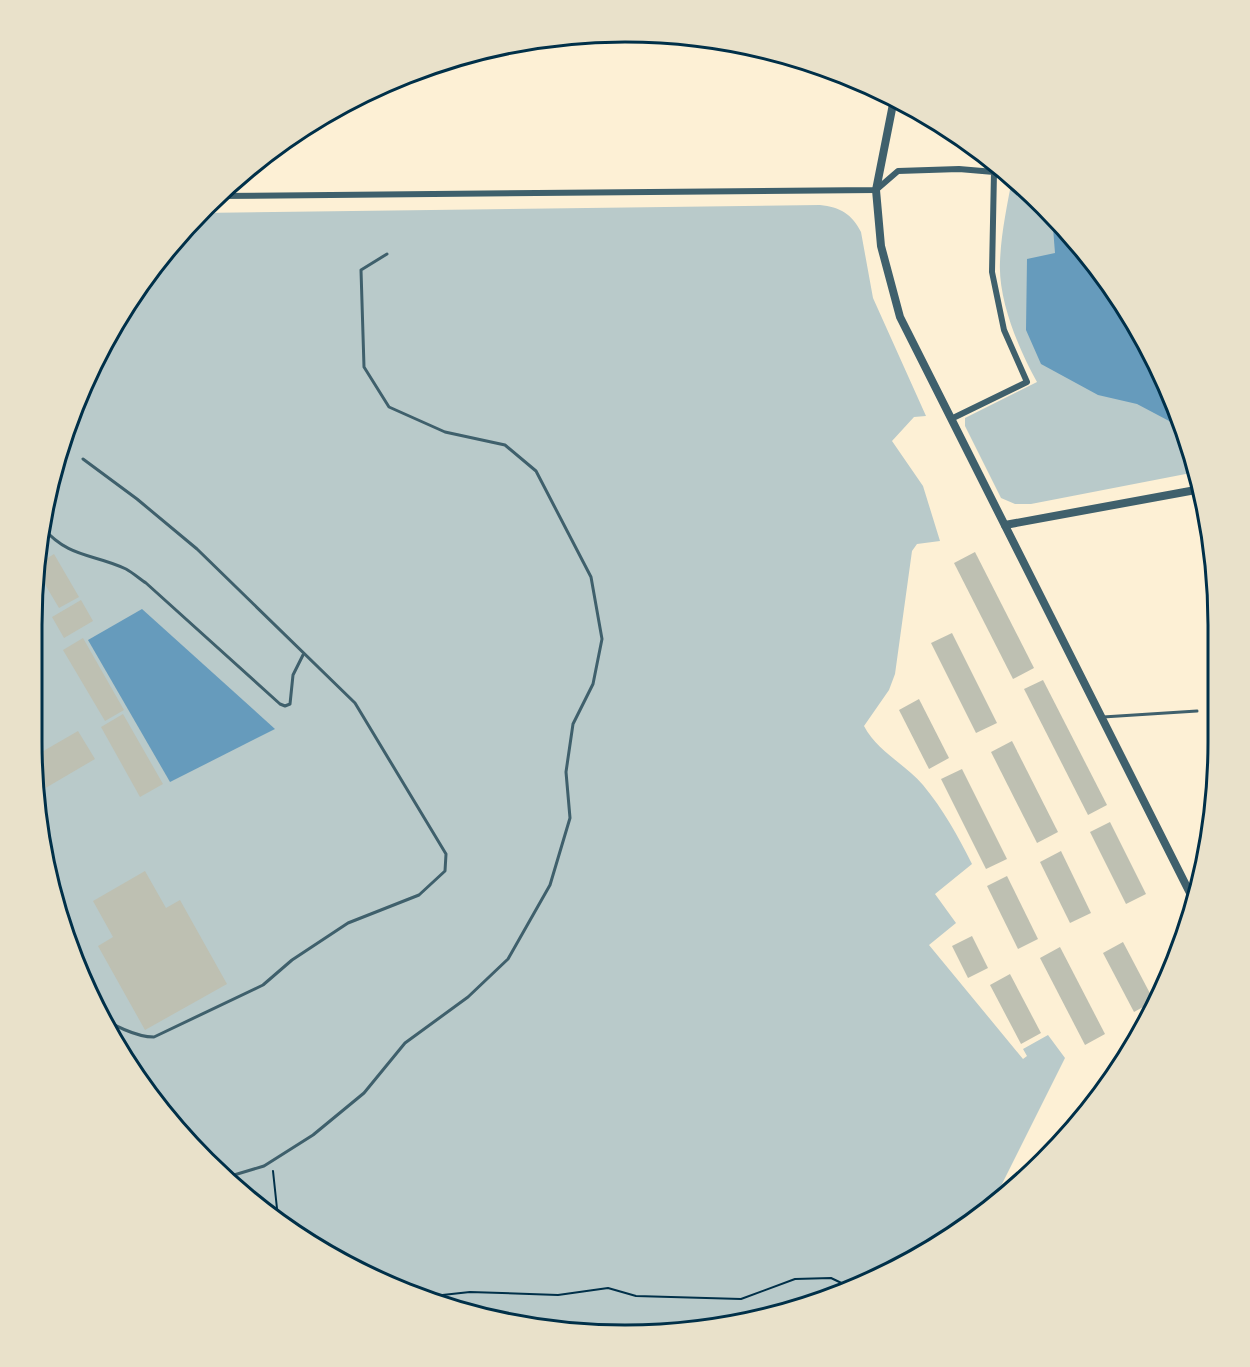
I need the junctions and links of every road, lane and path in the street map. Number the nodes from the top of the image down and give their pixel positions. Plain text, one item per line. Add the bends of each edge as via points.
1 (892, 107) edge
2 (988, 169) edge
3 (996, 176) edge
4 (876, 190) junction
5 (231, 196) edge
6 (387, 254) dead end
7 (951, 419) junction
8 (83, 459) dead end
9 (1192, 491) edge
10 (1005, 525) junction
11 (49, 535) edge
12 (303, 655) junction
13 (1197, 711) dead end
14 (1102, 717) junction
15 (1189, 890) edge
16 (114, 1023) edge
17 (270, 1163) junction
18 (235, 1174) edge
19 (278, 1210) edge
20 (841, 1283) edge
21 (442, 1295) edge

1 - 4 street
2 - 4 street via 898,171
3 - 7 street via 992,272 1004,330 1027,382
4 - 5 street
4 - 7 street via 881,246 894,300
6 - 17 lane via 361,270 364,367 389,407 445,432 504,445 536,471 591,577 602,639 593,684 573,724 566,772 570,818 567,830 550,885 507,959 468,997 405,1043 364,1093 313,1135
7 - 10 street
8 - 12 lane via 197,549
9 - 10 street
10 - 14 street
11 - 12 lane via 64,547 126,569 146,583 285,706 290,704 293,675
12 - 16 lane via 367,719 446,854 445,871 419,895 348,923 250,992 154,1037 144,1037
13 - 14 lane
14 - 15 street
17 - 18 lane
17 - 19 path via 276,1176
20 - 21 path via 831,1278 795,1280 741,1299 636,1296 608,1288 558,1295 470,1292

